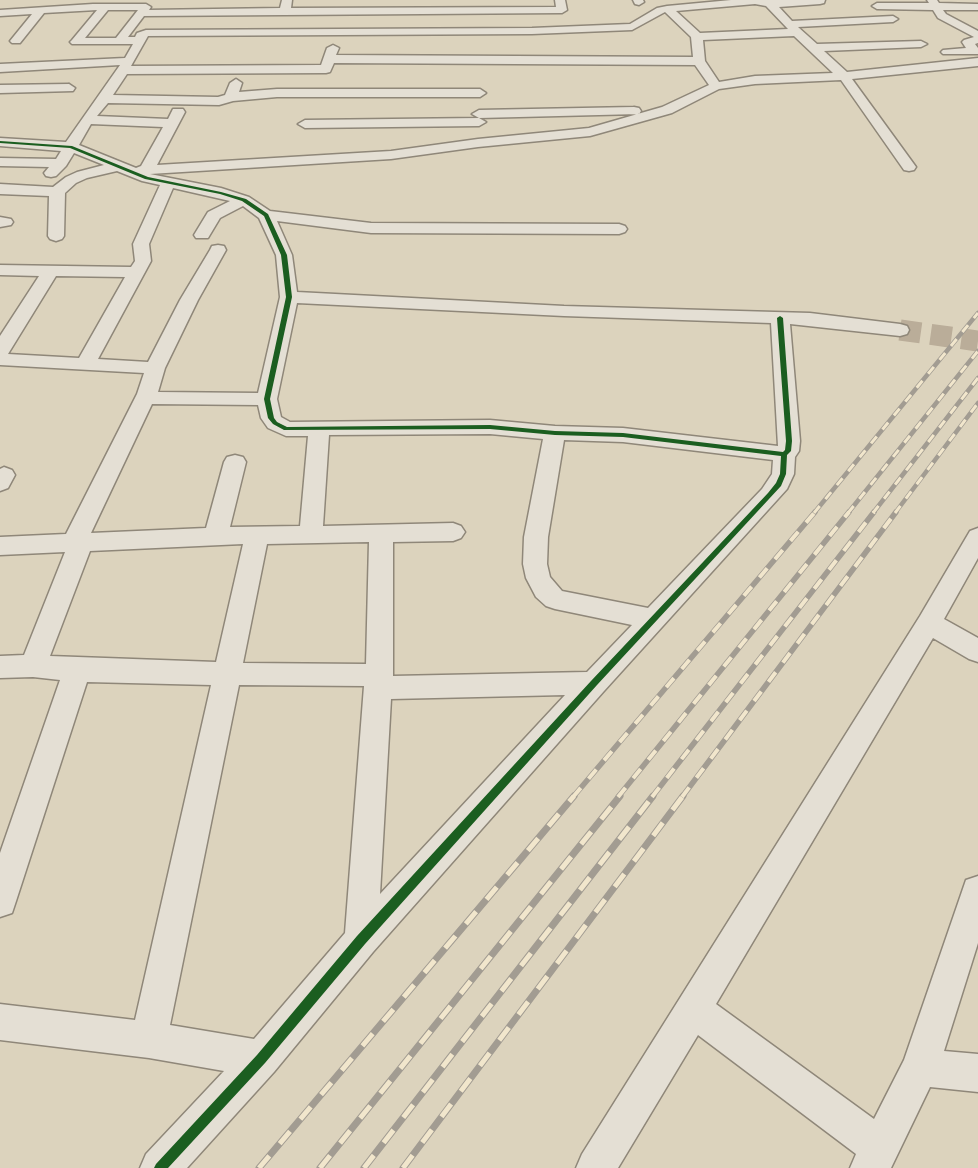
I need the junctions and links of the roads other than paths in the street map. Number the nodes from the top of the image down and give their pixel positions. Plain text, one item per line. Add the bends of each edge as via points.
1 (47, 0) edge
2 (560, 0) edge
3 (804, 1) edge
4 (820, 1) edge
5 (715, 2) edge
6 (933, 3) edge
7 (775, 4) junction
8 (286, 6) edge
9 (105, 7) junction
10 (349, 7) edge
11 (472, 7) edge
12 (978, 7) edge
13 (41, 10) junction
14 (661, 10) dead end
15 (270, 11) junction
16 (0, 12) edge
17 (142, 13) junction
18 (892, 20) junction
19 (794, 28) junction
20 (339, 30) junction
21 (260, 32) junction
22 (978, 35) edge
23 (697, 37) junction
24 (119, 40) junction
25 (0, 42) edge
26 (481, 42) junction
27 (971, 42) edge
28 (141, 44) junction
29 (255, 44) dead end
30 (921, 44) junction
31 (412, 45) junction
32 (533, 45) junction
33 (815, 48) junction
34 (939, 52) dead end
35 (330, 59) junction
36 (699, 60) junction
37 (978, 62) edge
38 (945, 65) junction
39 (125, 66) junction
40 (0, 68) edge
41 (537, 74) dead end
42 (844, 76) junction
43 (237, 81) dead end
44 (408, 83) junction
45 (480, 84) junction
46 (716, 86) junction
47 (69, 88) dead end
48 (0, 89) edge
49 (231, 97) junction
50 (104, 99) junction
51 (184, 102) junction
52 (667, 110) junction
53 (582, 112) junction
54 (550, 113) junction
55 (479, 118) junction
56 (87, 120) junction
57 (171, 123) junction
58 (399, 123) junction
59 (305, 124) dead end
60 (590, 132) junction
61 (556, 135) junction
62 (0, 142) edge
63 (478, 143) junction
64 (391, 155) junction
65 (61, 161) junction
66 (0, 162) edge
67 (909, 167) dead end
68 (130, 169) junction
69 (168, 183) junction
70 (0, 190) edge
71 (57, 192) junction
72 (244, 200) junction
73 (266, 215) junction
74 (619, 229) dead end
75 (202, 235) dead end
76 (56, 236) dead end
77 (218, 250) dead end
78 (0, 270) edge
79 (51, 271) junction
80 (137, 272) junction
81 (289, 296) junction
82 (780, 318) junction
83 (900, 330) tunnel mouth
84 (0, 351) edge
85 (0, 359) edge
86 (86, 364) junction
87 (155, 368) junction
88 (146, 396) junction
89 (267, 399) junction
90 (319, 430) junction
91 (555, 432) junction
92 (784, 454) junction
93 (235, 462) dead end
94 (453, 532) dead end
95 (310, 533) junction
96 (381, 533) junction
97 (216, 536) junction
98 (257, 536) junction
99 (978, 537) edge
100 (78, 543) junction
101 (0, 546) edge
102 (652, 619) junction
103 (929, 623) junction
104 (978, 651) edge
105 (33, 666) junction
106 (0, 667) edge
107 (77, 670) junction
108 (227, 674) junction
109 (378, 682) junction
110 (594, 683) junction
111 (977, 896) edge
112 (0, 901) edge
113 (361, 940) junction
114 (694, 1010) junction
115 (0, 1022) edge
116 (149, 1040) junction
117 (261, 1059) junction
118 (920, 1067) junction
119 (978, 1073) edge
120 (875, 1158) edge
121 (160, 1168) edge
122 (596, 1168) edge

1 - 13 street
2 - 11 street via 562,10
3 - 4 street
3 - 7 street
5 - 7 street
5 - 23 street via 667,9
6 - 12 street
6 - 18 street via 876,5
6 - 22 street via 949,21
7 - 19 street via 771,5 772,8
8 - 10 street
8 - 15 street
9 - 13 street
9 - 17 street via 146,7
9 - 24 street via 76,42
10 - 11 street
10 - 20 street
11 - 26 street
13 - 16 street
13 - 25 street via 18,46
14 - 32 street via 632,28
15 - 17 street
15 - 21 street
17 - 24 street
18 - 19 street
18 - 30 street
19 - 23 street
19 - 33 street
20 - 21 street
20 - 31 street
20 - 35 street via 329,45
21 - 28 street via 153,32 142,35
21 - 29 street
23 - 36 street
24 - 28 street
26 - 31 street
26 - 31 street
26 - 32 street
26 - 32 street
26 - 45 street
27 - 34 street via 974,51
28 - 39 street
30 - 33 street
30 - 38 street
31 - 35 street
31 - 44 street
32 - 36 street
32 - 41 street
33 - 42 street
35 - 39 street via 326,69 247,65
36 - 46 street
37 - 38 street
38 - 42 street
39 - 40 street
39 - 50 street
42 - 46 street via 754,80
42 - 67 street
43 - 49 street
44 - 45 street
44 - 49 street
44 - 58 street
45 - 55 street
46 - 52 street
47 - 48 street
49 - 51 street via 219,101
50 - 51 street
50 - 56 street
51 - 57 street
52 - 53 street
52 - 60 street
53 - 54 street
53 - 60 street
54 - 55 street
54 - 61 street
55 - 58 street
55 - 63 street
56 - 57 street
56 - 65 street
57 - 68 street
58 - 59 street
58 - 64 street
60 - 61 street
61 - 63 street
62 - 65 street
63 - 64 street
64 - 68 street
65 - 66 street
65 - 68 street
68 - 69 street
68 - 71 street via 82,175
69 - 72 street
69 - 80 street via 141,244 143,260
70 - 71 street
71 - 76 street
72 - 73 street
72 - 75 street via 214,214
73 - 74 street via 371,228
73 - 81 street via 284,255
77 - 87 street
78 - 79 street
79 - 80 street
79 - 84 street
80 - 86 street
81 - 82 street via 564,311
81 - 89 street
82 - 83 street via 841,321
82 - 92 street via 789,441 788,451
85 - 86 street
86 - 87 street
87 - 88 street
88 - 89 street
88 - 100 street
89 - 90 street via 271,418 276,424 286,429
90 - 91 street via 490,427
90 - 95 street
91 - 92 street via 623,435
91 - 102 street via 536,537 538,578 555,599
92 - 102 street via 779,484
93 - 97 street
94 - 96 street
95 - 96 street
95 - 98 street
96 - 109 street
97 - 98 street
97 - 100 street
98 - 108 street
99 - 103 street
100 - 101 street
100 - 105 street
102 - 110 street
103 - 104 street
103 - 114 street
105 - 106 street
105 - 107 street
107 - 108 street
107 - 112 street
108 - 109 street
108 - 116 street
109 - 110 street
109 - 113 street
110 - 113 street
111 - 118 street
113 - 117 street
114 - 120 street
114 - 122 street
115 - 116 street
116 - 117 street
117 - 121 street
118 - 119 street
118 - 120 street

